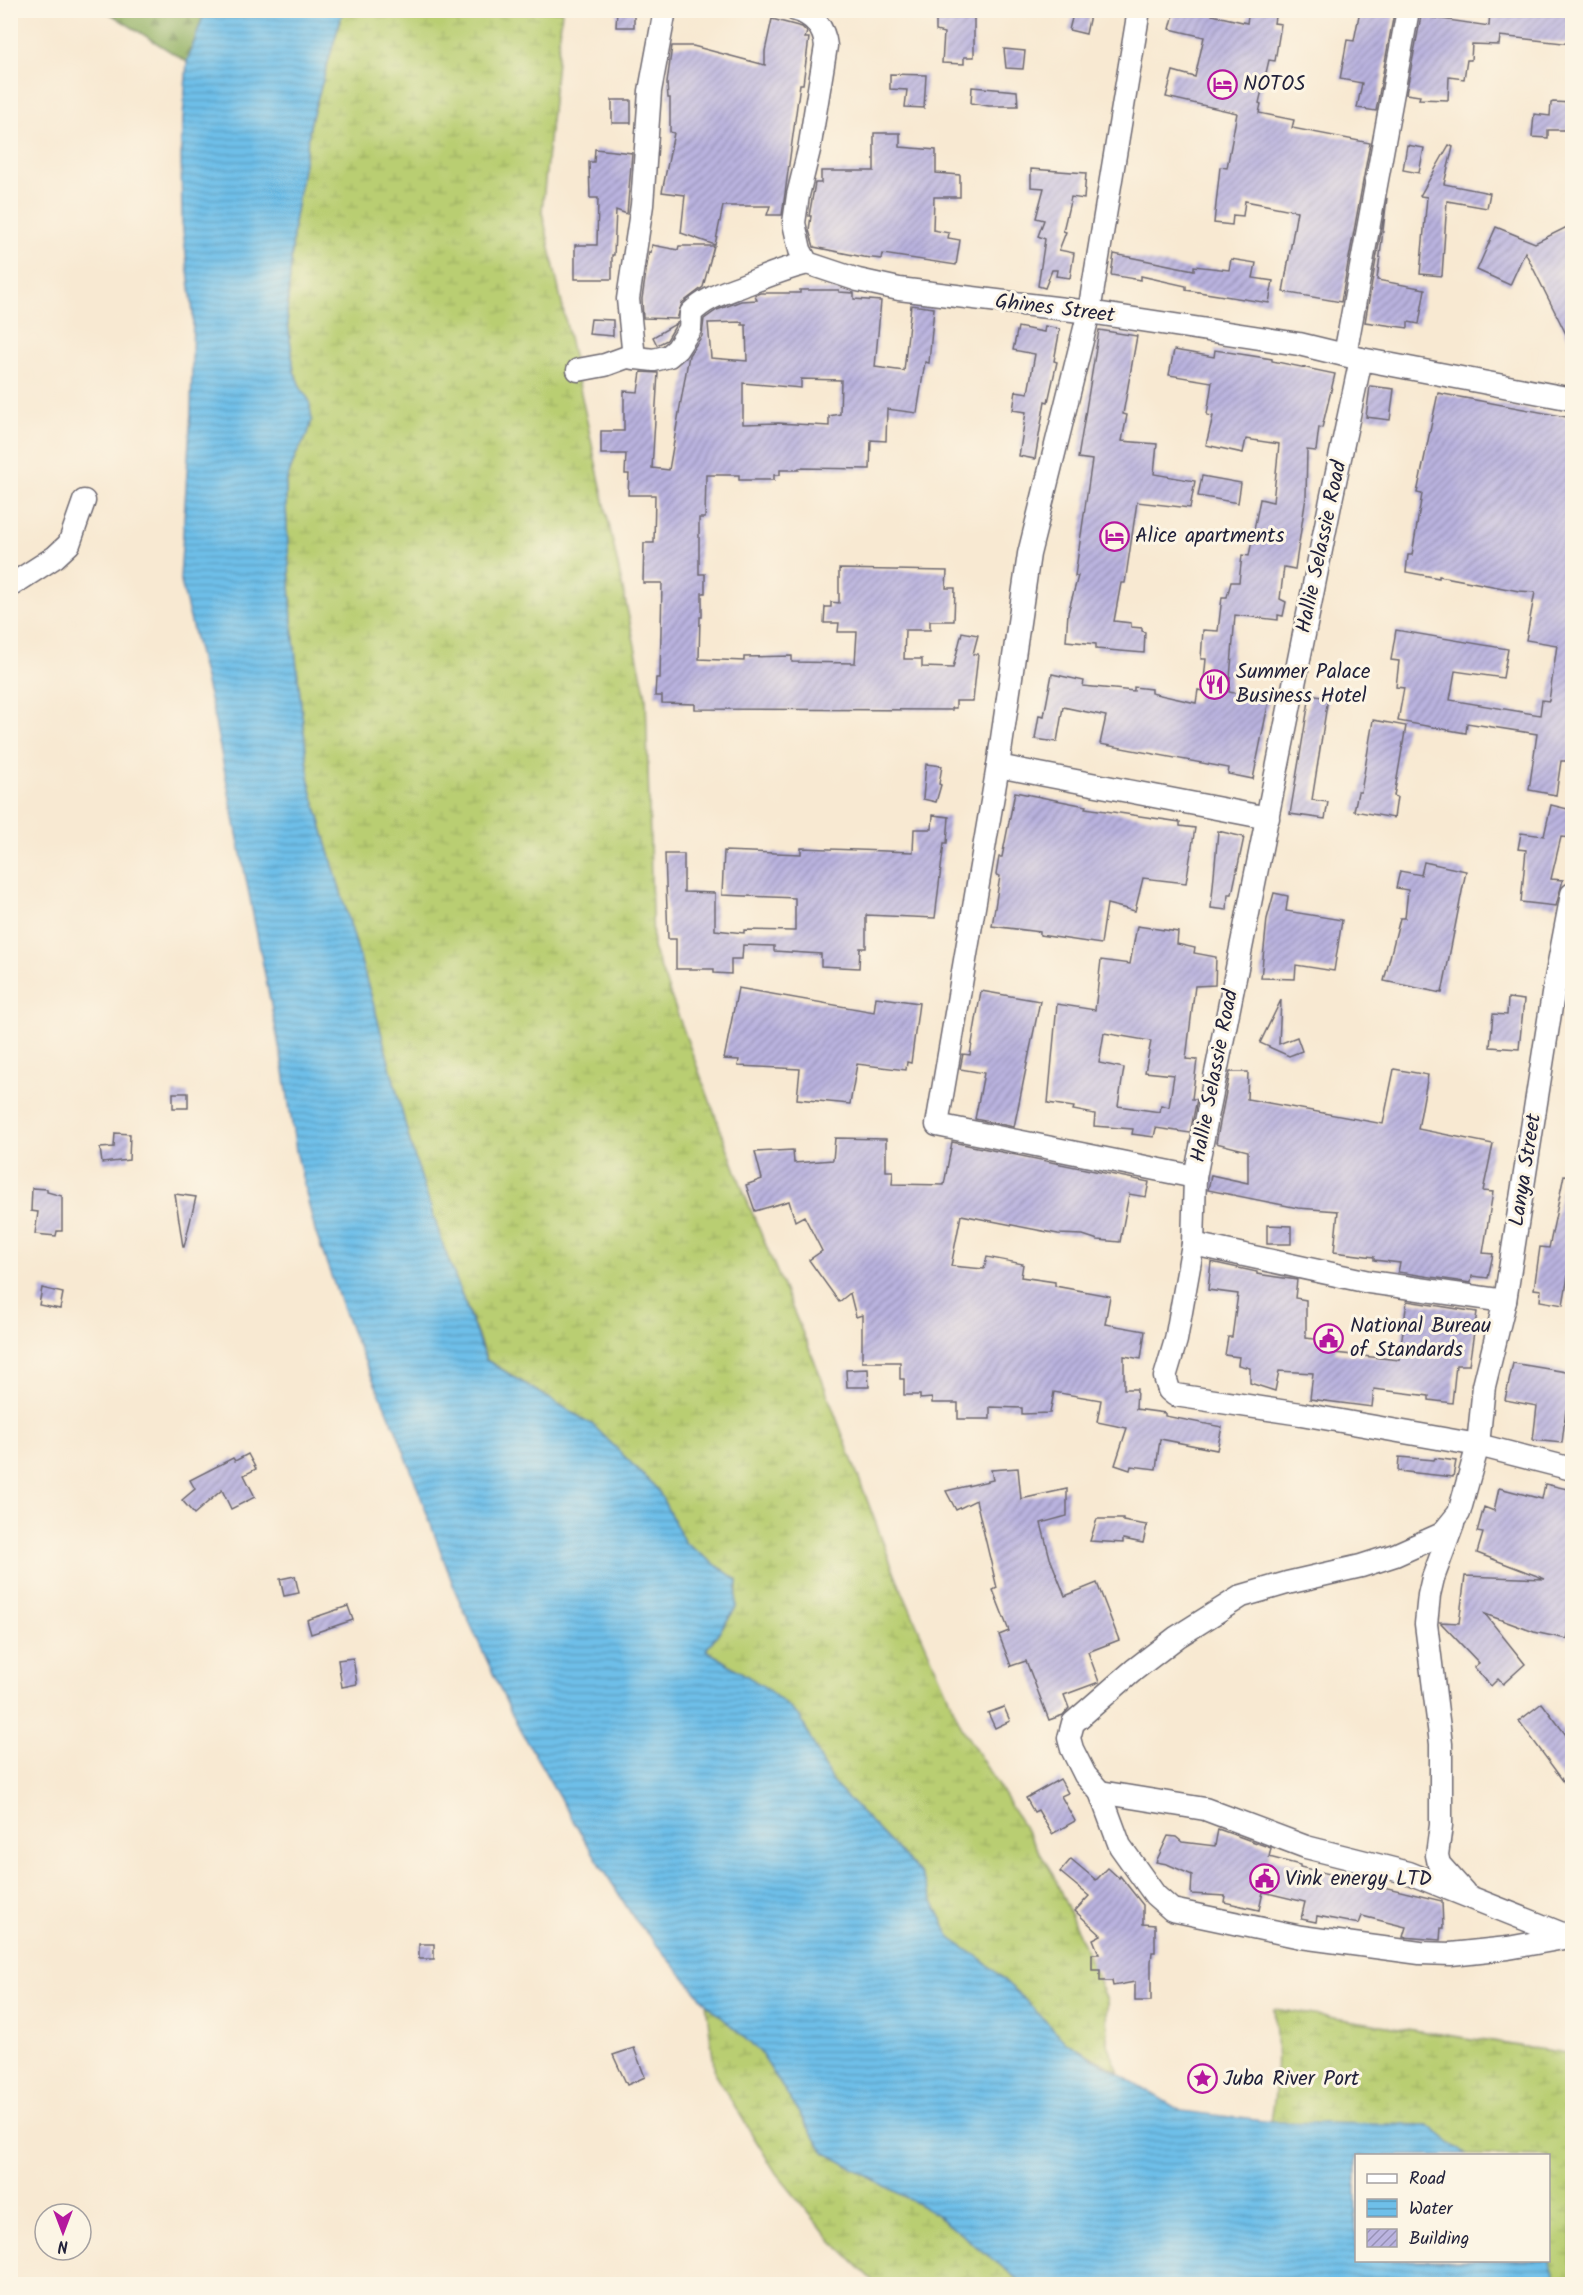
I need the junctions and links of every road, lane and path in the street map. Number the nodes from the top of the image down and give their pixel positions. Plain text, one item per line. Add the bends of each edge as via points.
1 (665, 10) edge
2 (796, 10) edge
3 (1139, 10) edge
4 (1408, 10) edge
5 (807, 262) junction
6 (1089, 312) junction
7 (1353, 357) junction
8 (634, 358) junction
9 (578, 370) dead end
10 (1572, 399) edge
11 (84, 501) dead end
12 (10, 586) edge
13 (998, 766) junction
14 (1268, 818) junction
15 (1572, 894) edge
16 (1568, 935) edge
17 (1195, 1177) junction
18 (1193, 1244) junction
19 (1505, 1301) junction
20 (1478, 1445) junction
21 (1572, 1469) edge
22 (1454, 1522) junction
23 (1100, 1792) junction
24 (1467, 1896) junction
25 (1571, 1938) edge

1 - 8 street via 650,90 642,205 628,299
2 - 5 street via 816,22 824,32 826,46 794,223
3 - 6 street
4 - 7 street, Hallie Selassie Road
5 - 6 street, Ghines Street via 899,289
5 - 8 street via 714,296 691,313 690,329 669,356 654,360
6 - 7 street, Ghines Street via 1299,344
6 - 13 street via 1029,554
7 - 10 street, Ghines Street
7 - 14 street, Hallie Selassie Road via 1331,500
8 - 9 street
11 - 12 street via 69,544
13 - 14 street
13 - 17 street via 937,1125
14 - 17 street, Hallie Selassie Road
15 - 16 street, Lanya Street
16 - 19 street, Lanya Street
17 - 18 street, Hallie Selassie Road
18 - 19 street via 1369,1282
18 - 20 street, Hallie Selassie Road via 1176,1341 1165,1377 1175,1395
19 - 20 street, Lanya Street via 1484,1386
20 - 21 street, Hallie Selassie Road
20 - 22 street, Lanya Street
22 - 23 street via 1442,1534 1395,1555 1242,1596 1177,1637 1073,1723 1070,1738 1076,1758
22 - 24 street, Lanya Street via 1433,1578 1426,1624 1441,1744 1437,1855 1439,1864
23 - 24 street via 1205,1809 1306,1847 1409,1873
23 - 25 street via 1120,1846 1155,1895 1172,1910 1301,1936 1420,1953 1451,1954
24 - 25 street

